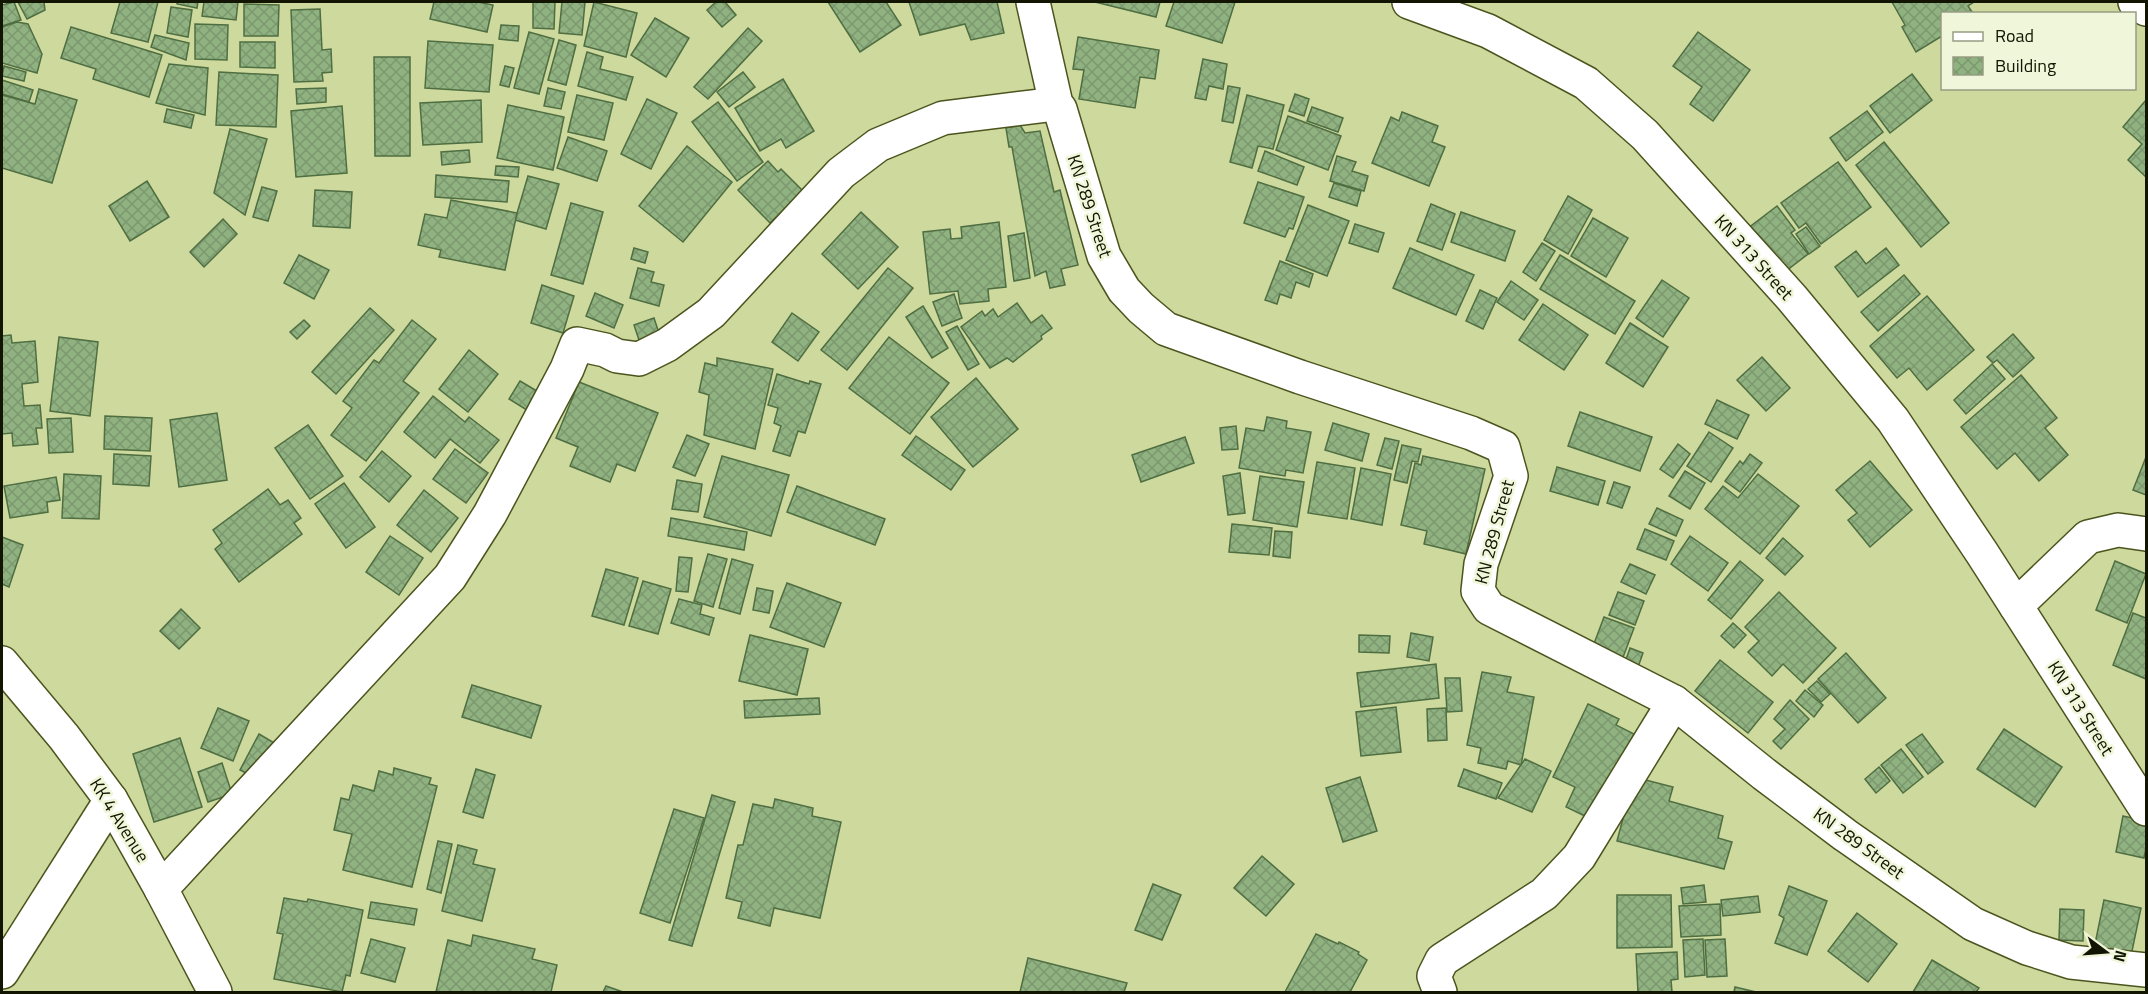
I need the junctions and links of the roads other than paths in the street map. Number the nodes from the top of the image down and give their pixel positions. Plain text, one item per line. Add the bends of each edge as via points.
1 (1033, 2) edge
2 (1409, 2) edge
3 (2135, 2) edge
4 (2146, 9) edge
5 (1056, 104) junction
6 (2146, 534) edge
7 (2016, 606) junction
8 (2, 663) edge
9 (1674, 702) junction
10 (111, 800) junction
11 (2146, 809) edge
12 (162, 889) junction
13 (2146, 970) edge
14 (2, 972) edge
15 (215, 993) edge
16 (1440, 993) edge

1 - 5 street, KN 289 Street
2 - 7 street, KN 313 Street via 1488,32 1586,83 1645,135 1792,298 1893,420
3 - 4 street
5 - 9 street, KN 289 Street via 1104,256 1141,308 1166,329 1503,447 1511,476 1482,564 1478,591 1489,608
5 - 12 street via 943,118 878,145 841,173 711,314 667,345 639,359 578,344 490,514 450,577
6 - 7 street via 2118,530 2088,537
7 - 11 street, KN 313 Street
8 - 10 street, KK 4 Avenue
9 - 13 street, KN 289 Street via 1845,835 1973,924 2071,962
9 - 16 street via 1579,857 1544,894 1442,960 1434,976
10 - 12 street, KK 4 Avenue
10 - 14 street
12 - 15 street, KK 4 Avenue

